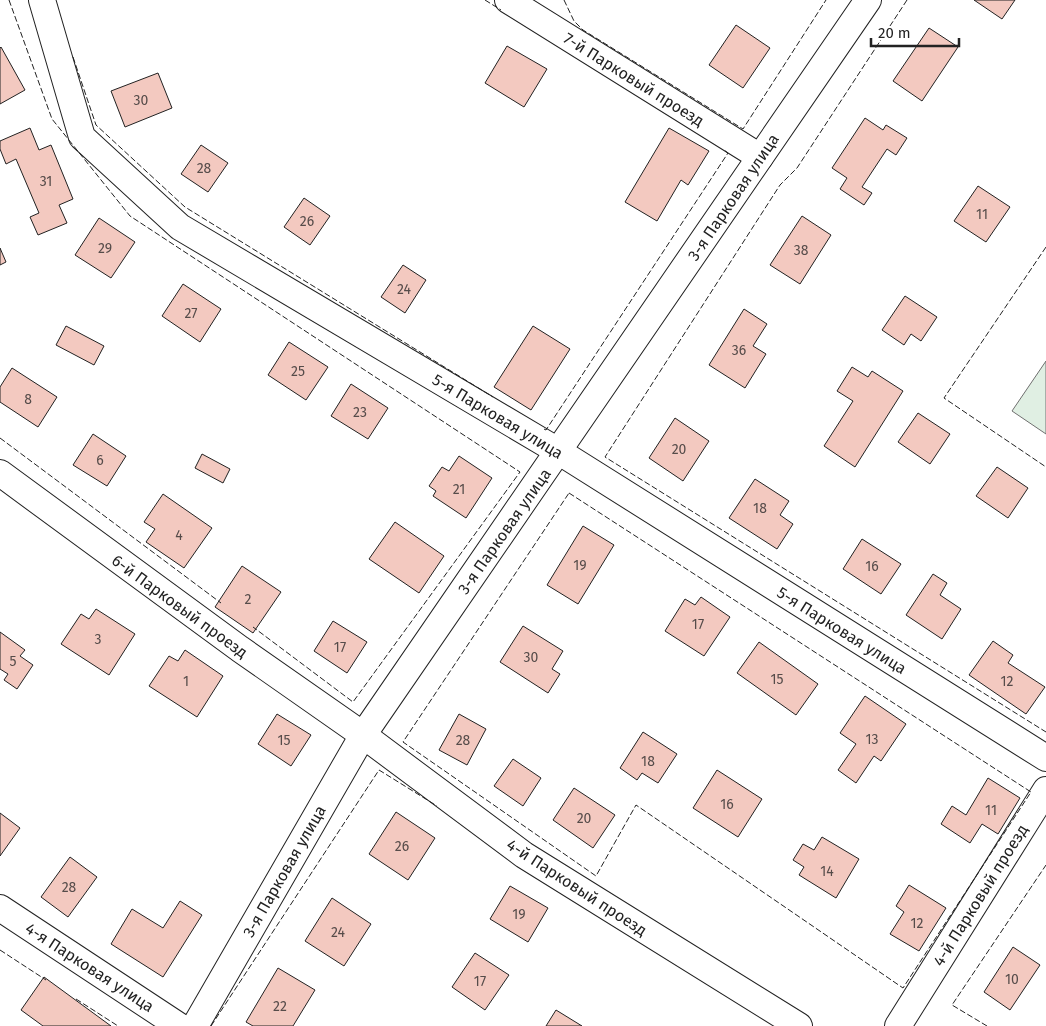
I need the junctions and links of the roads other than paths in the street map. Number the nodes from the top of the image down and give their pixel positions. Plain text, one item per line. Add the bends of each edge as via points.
1 (42, 0) edge
2 (508, 0) edge
3 (868, 0) edge
4 (760, 157) junction
5 (558, 451) junction
6 (0, 473) edge
7 (363, 735) junction
8 (1046, 758) edge
9 (1046, 790) edge
10 (0, 908) edge
11 (179, 1026) edge
12 (195, 1026) edge
13 (799, 1026) edge
14 (898, 1026) edge

1 - 5 street, 5-я Парковая улица via 82,137 180,227
2 - 4 street, 7-й Парковый проезд
3 - 4 street, 3-я Парковая улица
4 - 5 street, 3-я Парковая улица
5 - 7 street, 3-я Парковая улица
5 - 8 street, 5-я Парковая улица
6 - 7 street, 6-й Парковый проезд
7 - 12 street, 3-я Парковая улица
7 - 13 street, 4-й Парковый проезд via 524,855
9 - 14 street, 4-й Парковый проезд
10 - 11 street, 4-я Парковая улица

